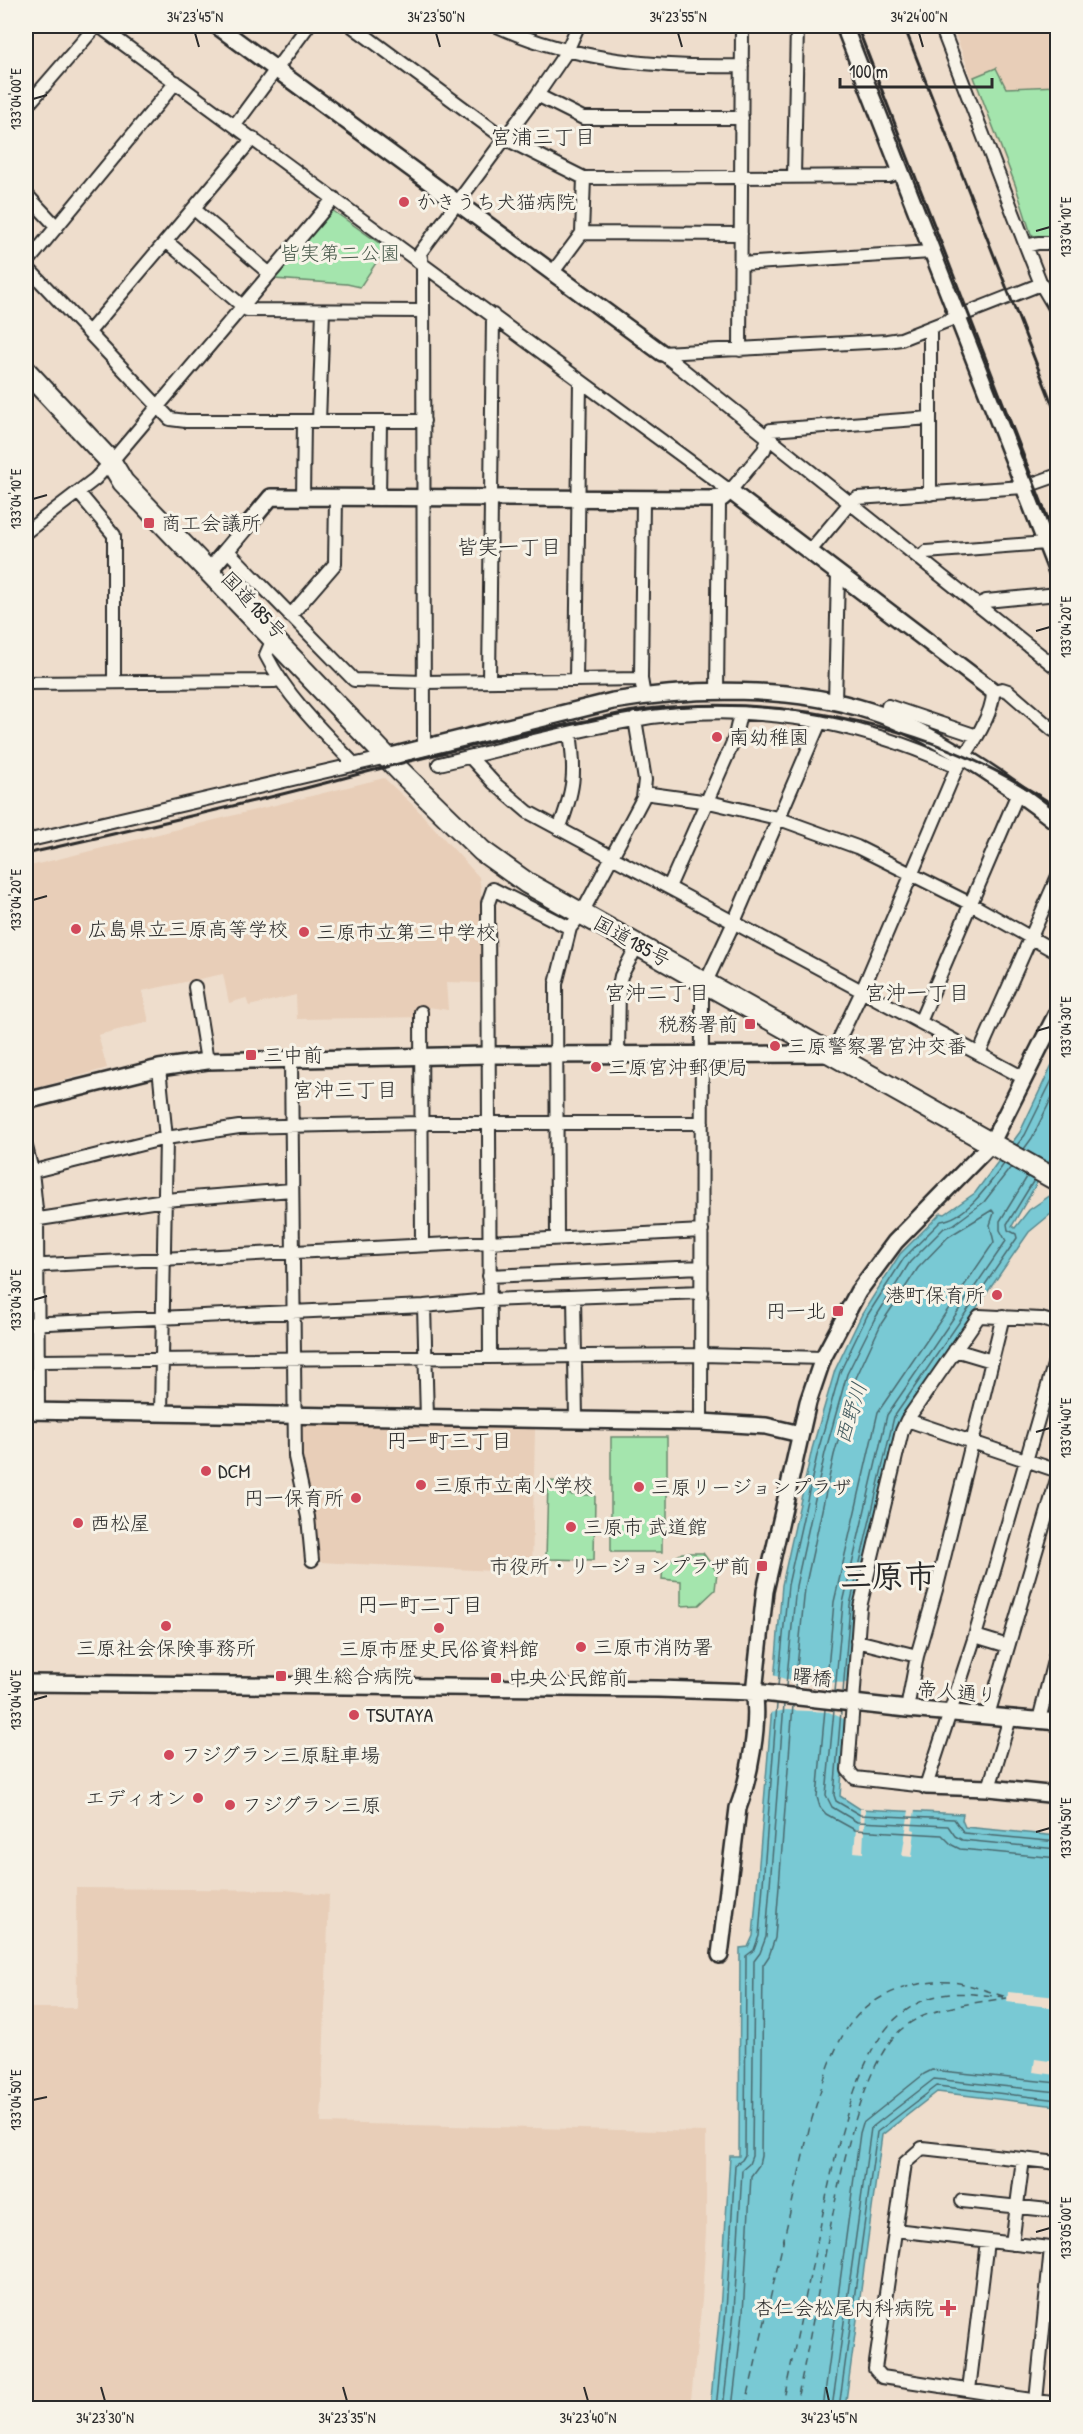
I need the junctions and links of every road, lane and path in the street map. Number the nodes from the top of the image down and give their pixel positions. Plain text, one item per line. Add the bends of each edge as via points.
1 (98, 26) edge
2 (217, 26) edge
3 (308, 26) edge
4 (352, 26) edge
5 (497, 26) edge
6 (578, 26) edge
7 (742, 26) edge
8 (797, 26) edge
9 (844, 26) edge
10 (941, 26) edge
11 (567, 51) junction
12 (742, 66) junction
13 (276, 69) junction
14 (176, 82) junction
15 (537, 95) junction
16 (26, 107) edge
17 (742, 118) junction
18 (235, 125) junction
19 (253, 138) junction
20 (504, 138) junction
21 (899, 172) junction
22 (741, 176) junction
23 (794, 176) junction
24 (584, 178) junction
25 (26, 194) edge
26 (334, 198) junction
27 (457, 202) junction
28 (194, 209) junction
29 (57, 226) junction
30 (582, 233) junction
31 (741, 234) junction
32 (166, 241) junction
33 (1058, 243) edge
34 (1026, 246) junction
35 (931, 252) junction
36 (420, 261) junction
37 (741, 264) junction
38 (26, 265) edge
39 (553, 272) junction
40 (270, 274) junction
41 (1041, 284) junction
42 (1056, 306) edge
43 (243, 307) junction
44 (323, 311) junction
45 (423, 311) junction
46 (493, 315) junction
47 (956, 316) junction
48 (930, 328) junction
49 (89, 332) junction
50 (740, 350) junction
51 (662, 353) junction
52 (26, 371) edge
53 (580, 381) junction
54 (158, 406) junction
55 (930, 418) junction
56 (304, 421) junction
57 (319, 421) junction
58 (380, 421) junction
59 (424, 421) junction
60 (768, 437) junction
61 (111, 462) junction
62 (1058, 475) edge
63 (1024, 487) junction
64 (78, 492) junction
65 (930, 494) junction
66 (726, 495) junction
67 (303, 498) junction
68 (336, 498) junction
69 (379, 499) junction
70 (424, 499) junction
71 (491, 499) junction
72 (578, 499) junction
73 (643, 499) junction
74 (850, 503) junction
75 (26, 532) edge
76 (1046, 543) junction
77 (809, 552) junction
78 (221, 557) junction
79 (920, 559) junction
80 (838, 574) junction
81 (1058, 574) edge
82 (1058, 594) edge
83 (977, 604) junction
84 (290, 616) junction
85 (273, 639) junction
86 (1058, 669) edge
87 (278, 678) junction
88 (641, 679) junction
89 (576, 680) junction
90 (489, 681) junction
91 (114, 682) junction
92 (424, 682) junction
93 (26, 683) edge
94 (717, 692) junction
95 (993, 692) junction
96 (644, 696) junction
97 (835, 702) junction
98 (740, 714) junction
99 (886, 718) junction
100 (635, 719) junction
101 (820, 722) junction
102 (1058, 724) edge
103 (570, 733) junction
104 (977, 736) junction
105 (424, 747) junction
106 (387, 757) junction
107 (470, 757) junction
108 (960, 762) junction
109 (439, 764) dead end
110 (355, 765) junction
111 (644, 793) junction
112 (1018, 793) junction
113 (709, 802) junction
114 (777, 818) junction
115 (1058, 823) edge
116 (559, 829) junction
117 (26, 842) edge
118 (611, 857) junction
119 (912, 873) junction
120 (1058, 876) edge
121 (669, 887) junction
122 (971, 904) junction
123 (576, 920) junction
124 (734, 922) junction
125 (1030, 939) junction
126 (638, 944) junction
127 (1058, 953) edge
128 (706, 982) junction
129 (195, 987) dead end
130 (862, 991) junction
131 (1058, 1011) edge
132 (421, 1012) dead end
133 (920, 1022) junction
134 (832, 1054) junction
135 (979, 1054) junction
136 (487, 1055) junction
137 (555, 1056) junction
138 (618, 1056) junction
139 (702, 1056) junction
140 (421, 1058) junction
141 (291, 1059) junction
142 (207, 1061) junction
143 (159, 1068) junction
144 (1024, 1078) junction
145 (26, 1101) edge
146 (421, 1123) junction
147 (702, 1123) junction
148 (488, 1124) junction
149 (556, 1124) junction
150 (291, 1125) junction
151 (166, 1138) junction
152 (26, 1147) edge
153 (998, 1147) junction
154 (29, 1172) edge
155 (1051, 1177) edge
156 (292, 1190) junction
157 (165, 1200) junction
158 (31, 1220) edge
159 (702, 1231) junction
160 (556, 1238) junction
161 (489, 1242) junction
162 (422, 1245) junction
163 (292, 1251) junction
164 (164, 1260) junction
165 (32, 1266) edge
166 (702, 1267) junction
167 (489, 1276) junction
168 (702, 1292) junction
169 (574, 1297) junction
170 (489, 1300) junction
171 (424, 1306) junction
172 (293, 1311) junction
173 (1003, 1316) junction
174 (163, 1317) junction
175 (32, 1324) edge
176 (1058, 1324) edge
177 (955, 1350) junction
178 (1058, 1351) edge
179 (702, 1355) junction
180 (575, 1356) junction
181 (490, 1357) junction
182 (426, 1358) junction
183 (823, 1358) junction
184 (293, 1359) junction
185 (38, 1360) junction
186 (162, 1360) junction
187 (992, 1361) junction
188 (32, 1411) edge
189 (161, 1413) junction
190 (294, 1415) junction
191 (427, 1418) junction
192 (576, 1419) junction
193 (907, 1420) junction
194 (701, 1422) junction
195 (800, 1434) junction
196 (972, 1443) junction
197 (1024, 1461) junction
198 (1058, 1470) edge
199 (1058, 1476) edge
200 (312, 1560) dead end
201 (975, 1636) junction
202 (857, 1641) junction
203 (1058, 1645) edge
204 (1008, 1646) junction
205 (917, 1656) junction
206 (26, 1683) edge
207 (754, 1692) junction
208 (850, 1703) junction
209 (907, 1709) junction
210 (950, 1712) junction
211 (988, 1715) junction
212 (1010, 1718) junction
213 (1039, 1720) junction
214 (1058, 1722) edge
215 (926, 1786) junction
216 (989, 1788) junction
217 (1058, 1795) edge
218 (720, 1955) dead end
219 (1023, 2159) junction
220 (1058, 2163) edge
221 (962, 2201) dead end
222 (1017, 2206) junction
223 (1058, 2211) edge
224 (895, 2230) junction
225 (987, 2241) junction
226 (1012, 2244) junction
227 (1054, 2248) edge
228 (969, 2390) junction
229 (1036, 2401) junction
230 (1058, 2404) edge

1 - 14 street
1 - 16 street
2 - 13 street
3 - 13 street
4 - 20 street
5 - 11 street
6 - 11 street
7 - 12 street
8 - 23 street
9 - 21 street
10 - 34 street
11 - 12 street via 686,68
11 - 15 street
12 - 17 street
13 - 18 street
13 - 27 street
14 - 18 street
14 - 29 street
15 - 17 street via 583,118
15 - 20 street
17 - 22 street
18 - 19 street
19 - 26 street
19 - 28 street
20 - 24 street
20 - 27 street
21 - 23 street via 889,176
21 - 35 street
22 - 23 street
22 - 24 street
22 - 31 street
24 - 30 street
25 - 29 street
26 - 36 street
26 - 40 street
27 - 36 street via 420,253
27 - 39 street
28 - 32 street
28 - 40 street
29 - 38 street
30 - 31 street
30 - 39 street
31 - 37 street
32 - 43 street
32 - 49 street
33 - 34 street
34 - 41 street
35 - 37 street
35 - 47 street
36 - 45 street
36 - 46 street
37 - 50 street
38 - 49 street
39 - 51 street
40 - 43 street
41 - 42 street
41 - 47 street
43 - 44 street
43 - 54 street
44 - 45 street
44 - 57 street
45 - 59 street
46 - 53 street
46 - 71 street
47 - 48 street
47 - 63 street
48 - 50 street via 887,341
48 - 55 street
49 - 54 street
50 - 51 street
51 - 60 street
52 - 61 highway, 国道185号
53 - 66 street
53 - 72 street
54 - 56 street via 170,418 186,421
54 - 61 street
55 - 60 street via 771,430
55 - 65 street
56 - 57 street
56 - 67 street
57 - 58 street
58 - 59 street
58 - 69 street
59 - 70 street
60 - 66 street via 764,450
60 - 74 street
61 - 64 street
61 - 78 highway, 国道185号 via 131,474
61 - 85 highway, 国道185号 via 123,482
62 - 63 street
63 - 65 street
63 - 76 street
64 - 75 street
64 - 91 street via 114,535
65 - 74 street via 857,498
66 - 73 street
66 - 77 street
66 - 94 street via 719,503
67 - 68 street
67 - 78 street via 271,498
68 - 69 street
68 - 84 street via 335,564
69 - 70 street
70 - 71 street
70 - 92 street
71 - 72 street
71 - 90 street
72 - 73 street
72 - 89 street
73 - 88 street
74 - 77 street
74 - 79 street
76 - 79 street via 926,552
76 - 81 street
77 - 80 street
78 - 84 street
78 - 106 highway, 国道185号
79 - 83 street
80 - 95 street
80 - 97 street
82 - 83 street
83 - 86 street
84 - 92 street via 354,680
85 - 87 street via 266,655
85 - 106 highway, 国道185号
87 - 91 street
87 - 110 street
88 - 89 street
88 - 96 street
89 - 90 street
90 - 92 street
91 - 93 street
92 - 105 street
94 - 96 street
94 - 97 street
95 - 102 street via 1008,691 1053,730
95 - 104 street
96 - 105 street
97 - 99 street
98 - 100 street
98 - 101 street
98 - 113 street
99 - 104 street via 888,706
99 - 108 street via 910,728
100 - 103 street
100 - 111 street
101 - 108 street via 878,735
101 - 114 street
103 - 107 street
103 - 116 street via 575,774
104 - 108 street
105 - 106 street
106 - 110 street
106 - 123 highway, 国道185号 via 482,851
107 - 109 street
107 - 116 street via 528,812
108 - 112 street
108 - 119 street
110 - 117 street
111 - 113 street
111 - 118 street
112 - 115 street
112 - 122 street
113 - 114 street
113 - 121 street
114 - 119 street via 857,847
114 - 124 street
116 - 118 street
118 - 121 street
118 - 123 street
119 - 122 street
119 - 130 street
120 - 125 street
121 - 124 street
122 - 125 street
122 - 133 street
123 - 126 highway, 国道185号
123 - 136 street via 493,889 488,903
123 - 137 street via 556,984
124 - 128 street
124 - 130 street
125 - 127 street
125 - 135 street
126 - 128 highway, 国道185号
126 - 138 street via 619,986
128 - 134 highway, 国道185号
128 - 139 street via 702,997
129 - 142 street
130 - 133 street
130 - 134 street
131 - 144 street
132 - 140 street
133 - 135 street
134 - 139 street
134 - 153 highway, 国道185号
135 - 144 street
136 - 137 street
136 - 140 street
136 - 148 street
137 - 138 street
137 - 149 street
138 - 139 street
139 - 147 street
140 - 141 street
140 - 146 street
141 - 142 street
141 - 150 street
142 - 143 street
143 - 145 street
143 - 151 street
144 - 153 street
146 - 148 street
146 - 150 street
146 - 162 street
147 - 149 street
147 - 159 street
148 - 149 street
148 - 161 street
149 - 160 street
150 - 151 street via 239,1127
150 - 156 street
151 - 154 street
151 - 157 street
152 - 154 street
153 - 155 highway, 国道185号
153 - 183 street via 918,1218 875,1267
154 - 158 street
156 - 157 street
156 - 163 street
157 - 158 street
157 - 164 street
158 - 165 street
159 - 160 street
159 - 166 street
160 - 161 street
161 - 162 street
161 - 167 street
162 - 163 street
163 - 164 street
163 - 172 street
164 - 165 street
164 - 174 street
165 - 175 street
166 - 167 street
166 - 168 street
167 - 170 street
168 - 169 street
168 - 179 street
169 - 170 street
169 - 180 street
170 - 171 street
170 - 181 street
171 - 172 street
171 - 182 street
172 - 174 street
172 - 184 street
173 - 176 street via 1041,1318
173 - 177 street via 979,1316
173 - 187 street
174 - 175 street
174 - 186 street
175 - 185 street
177 - 187 street
177 - 193 street
178 - 197 street
179 - 180 street
179 - 183 street
179 - 194 street
180 - 181 street
180 - 192 street
181 - 182 street
182 - 184 street
182 - 191 street
183 - 195 street
184 - 186 street
184 - 190 street
185 - 186 street
185 - 188 street
186 - 189 street
187 - 196 street
188 - 189 street
189 - 190 street
190 - 191 street
190 - 200 street via 294,1457 309,1517
191 - 192 street
192 - 194 street
193 - 196 street
193 - 202 street via 860,1607
194 - 195 street via 766,1426
195 - 207 street via 765,1591
196 - 197 street
196 - 205 street
197 - 198 street
197 - 201 street
199 - 204 street
201 - 204 street
201 - 210 street
202 - 205 street
202 - 208 street
203 - 213 street
204 - 211 street
205 - 209 street
206 - 207 street, 曙橋
207 - 208 street, 曙橋
207 - 218 street via 757,1708 744,1793 738,1808
208 - 209 street, 帝人通り
208 - 215 street via 848,1770 855,1779
209 - 210 street, 帝人通り
210 - 211 street, 帝人通り
210 - 215 street
211 - 212 street, 帝人通り
212 - 213 street, 帝人通り
212 - 216 street
213 - 214 street, 帝人通り
215 - 216 street
216 - 217 street
219 - 220 street
219 - 222 street
219 - 224 street via 922,2148 904,2163
221 - 222 street
222 - 223 street
222 - 226 street
224 - 225 street
224 - 228 street via 875,2369 882,2377
225 - 226 street
225 - 228 street
226 - 227 street
227 - 229 street
228 - 229 street
229 - 230 street

